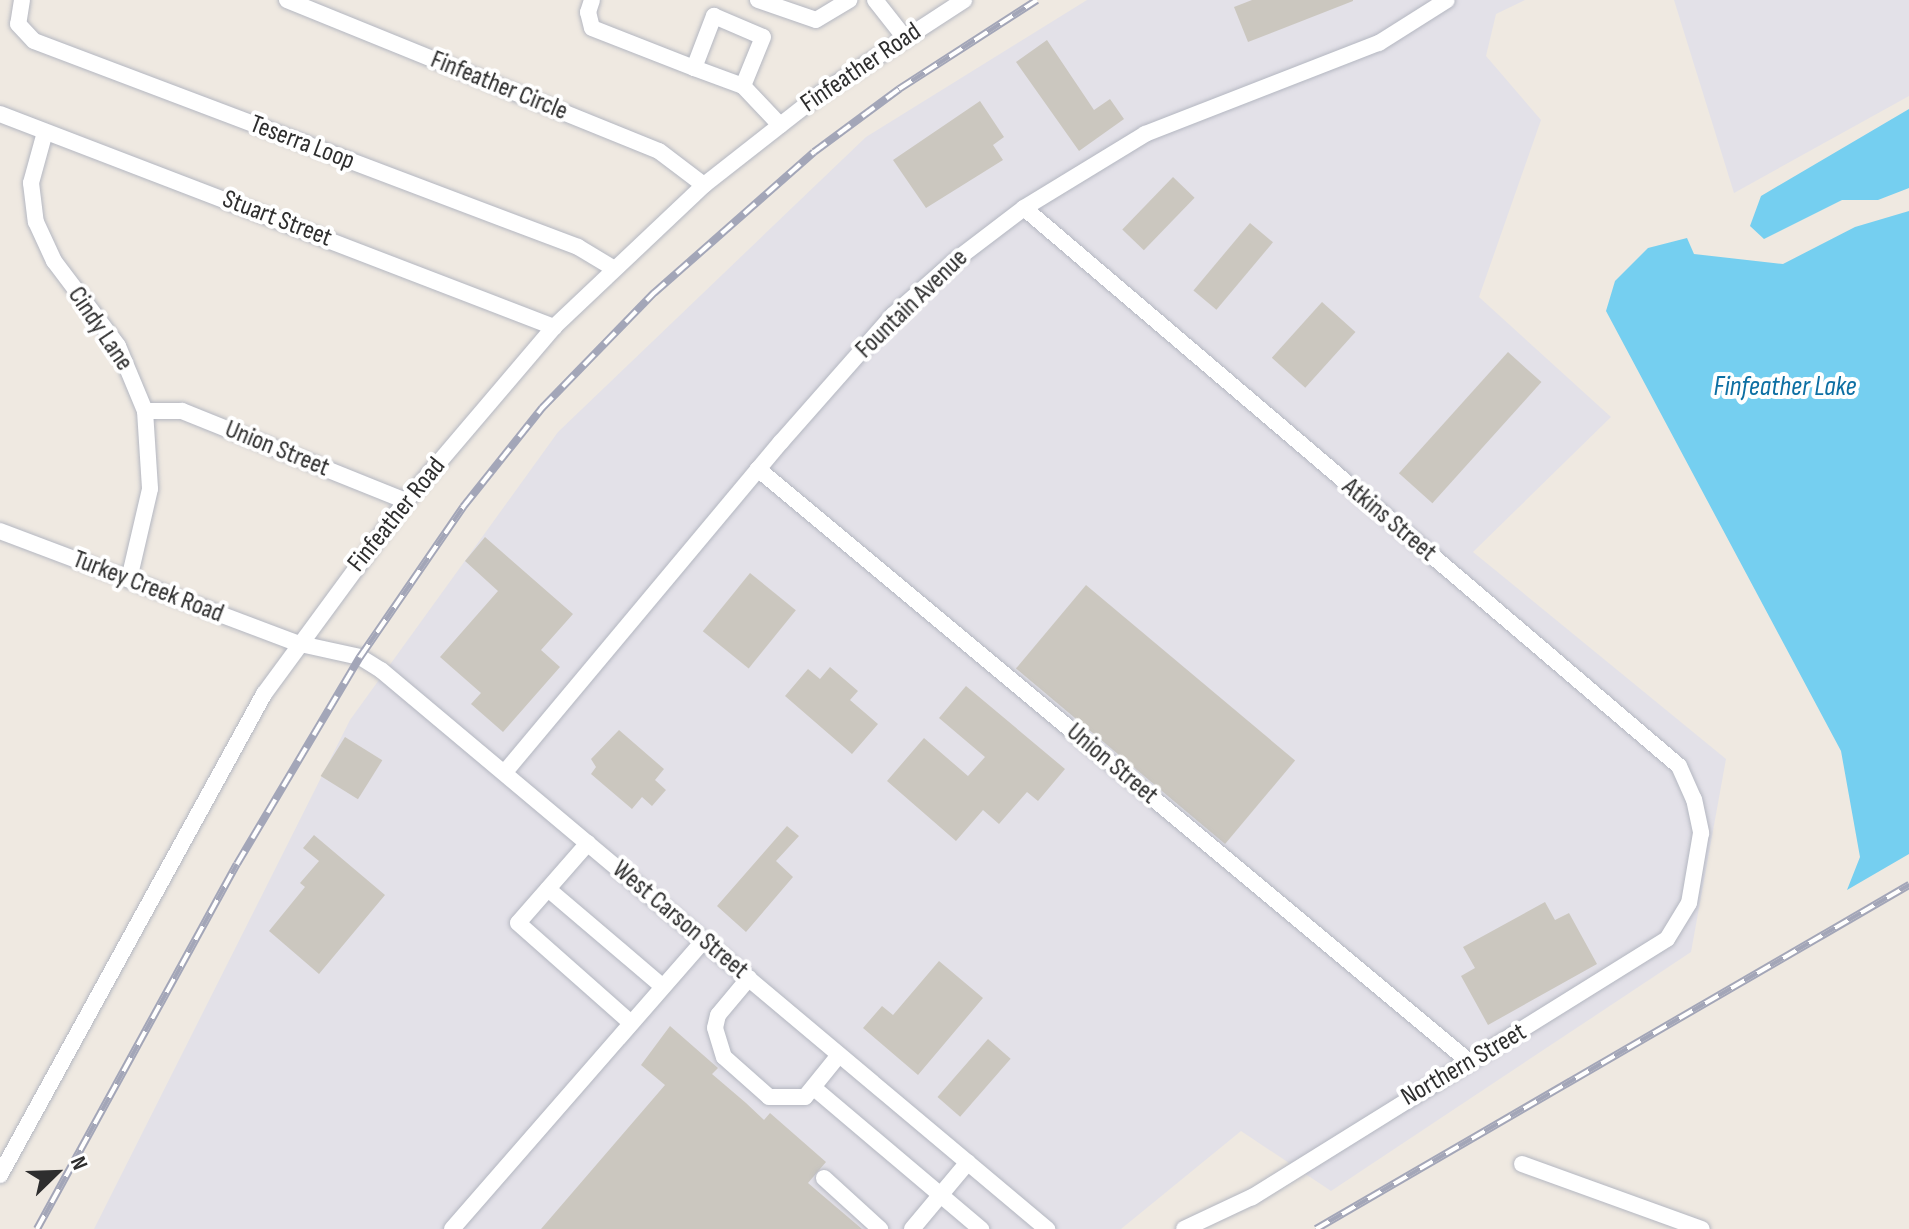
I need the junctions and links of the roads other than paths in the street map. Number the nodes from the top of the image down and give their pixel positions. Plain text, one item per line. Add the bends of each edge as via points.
1 (22, 0) edge
2 (287, 0) edge
3 (592, 0) edge
4 (758, 0) edge
5 (849, 0) edge
6 (964, 0) edge
7 (1447, 0) edge
8 (881, 1) edge
9 (905, 38) junction
10 (694, 68) junction
11 (743, 86) junction
12 (0, 114) edge
13 (780, 125) junction
14 (45, 132) junction
15 (704, 185) junction
16 (1024, 208) junction
17 (613, 268) junction
18 (554, 327) junction
19 (145, 411) junction
20 (758, 469) junction
21 (406, 501) junction
22 (0, 531) edge
23 (129, 579) junction
24 (296, 643) junction
25 (505, 772) junction
26 (588, 843) junction
27 (1699, 862) joint
28 (548, 889) junction
29 (704, 940) junction
30 (749, 978) junction
31 (662, 986) junction
32 (630, 1022) junction
33 (839, 1055) junction
34 (1466, 1059) junction
35 (814, 1088) junction
36 (968, 1162) junction
37 (1522, 1164) dead end
38 (0, 1175) edge
39 (824, 1178) dead end
40 (941, 1194) junction
41 (920, 1226) edge
42 (452, 1229) edge
43 (880, 1229) edge
44 (981, 1229) edge
45 (1047, 1229) edge
46 (1184, 1229) edge
47 (1702, 1229) edge

1 - 17 street, Teserra Loop via 18,24 34,41 578,247
2 - 15 street, Finfeather Circle via 659,151
3 - 10 street via 592,28
4 - 5 street via 816,20
6 - 9 street, Finfeather Road
7 - 16 street, Fountain Avenue via 1379,43 1145,134
8 - 9 street
9 - 13 street, Finfeather Road
10 - 11 street
10 - 11 street via 714,16 763,37
11 - 13 street
12 - 14 street, Stuart Street
13 - 15 street, Finfeather Road
14 - 18 street, Stuart Street
14 - 19 street, Cindy Lane via 31,183 36,222 54,261 118,346
15 - 17 street, Finfeather Road
16 - 20 street, Fountain Avenue via 893,315
16 - 27 street, Atkins Street via 1679,766 1694,799 1701,833
17 - 18 street, Finfeather Road
18 - 21 street, Finfeather Road
19 - 21 street, Union Street via 182,411
19 - 23 street, Cindy Lane via 150,489
20 - 25 street, Fountain Avenue
20 - 34 street, Union Street
21 - 24 street, Finfeather Road
22 - 23 street, Turkey Creek Road
23 - 24 street, Turkey Creek Road
24 - 25 street, West Carson Street via 360,657
24 - 38 street, Finfeather Road
25 - 26 street, West Carson Street
26 - 28 street
26 - 29 street, West Carson Street
27 - 34 street, Northern Street via 1689,903 1667,939 1537,1023
28 - 31 street
28 - 32 street via 518,923
29 - 30 street, West Carson Street
29 - 31 street
30 - 33 street, West Carson Street
30 - 35 street via 718,1015 715,1028 724,1057 779,1101 805,1097
31 - 32 street
32 - 42 street
33 - 35 street
33 - 36 street, West Carson Street
34 - 46 street, Northern Street via 1252,1197
35 - 40 street
36 - 40 street
36 - 45 street, West Carson Street
37 - 47 street
39 - 43 street
40 - 41 street
40 - 44 street

